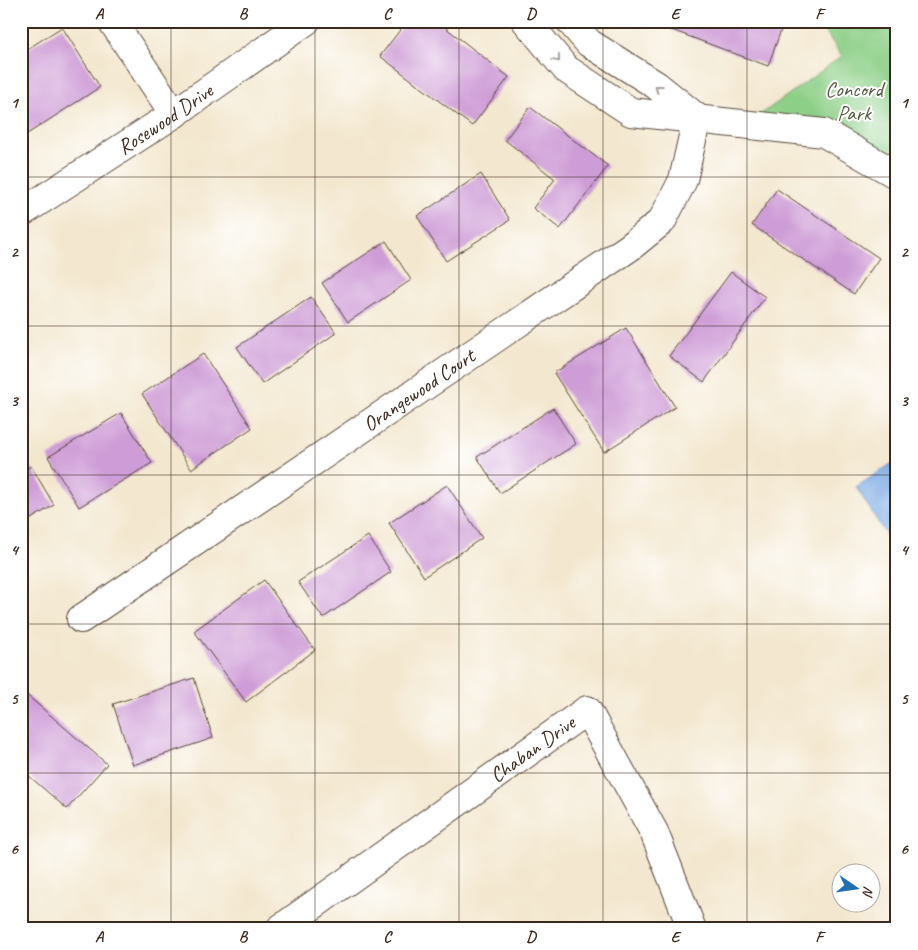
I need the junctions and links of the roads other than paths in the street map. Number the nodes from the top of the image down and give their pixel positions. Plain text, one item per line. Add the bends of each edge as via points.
1 (112, 21) edge
2 (306, 21) edge
3 (526, 21) edge
4 (570, 21) edge
5 (174, 114) junction
6 (697, 118) junction
7 (897, 175) edge
8 (21, 212) edge
9 (81, 619) dead end
10 (280, 929) edge
11 (692, 929) edge

1 - 5 street
2 - 5 street, Rosewood Drive
3 -> 6 street via 566,69 631,112
6 -> 4 street via 656,85 589,43
5 - 8 street, Rosewood Drive
6 - 7 street via 824,133
6 - 9 street, Orangewood Court via 683,180 662,221 630,247
10 - 11 street, Chaban Drive via 588,710 654,832

